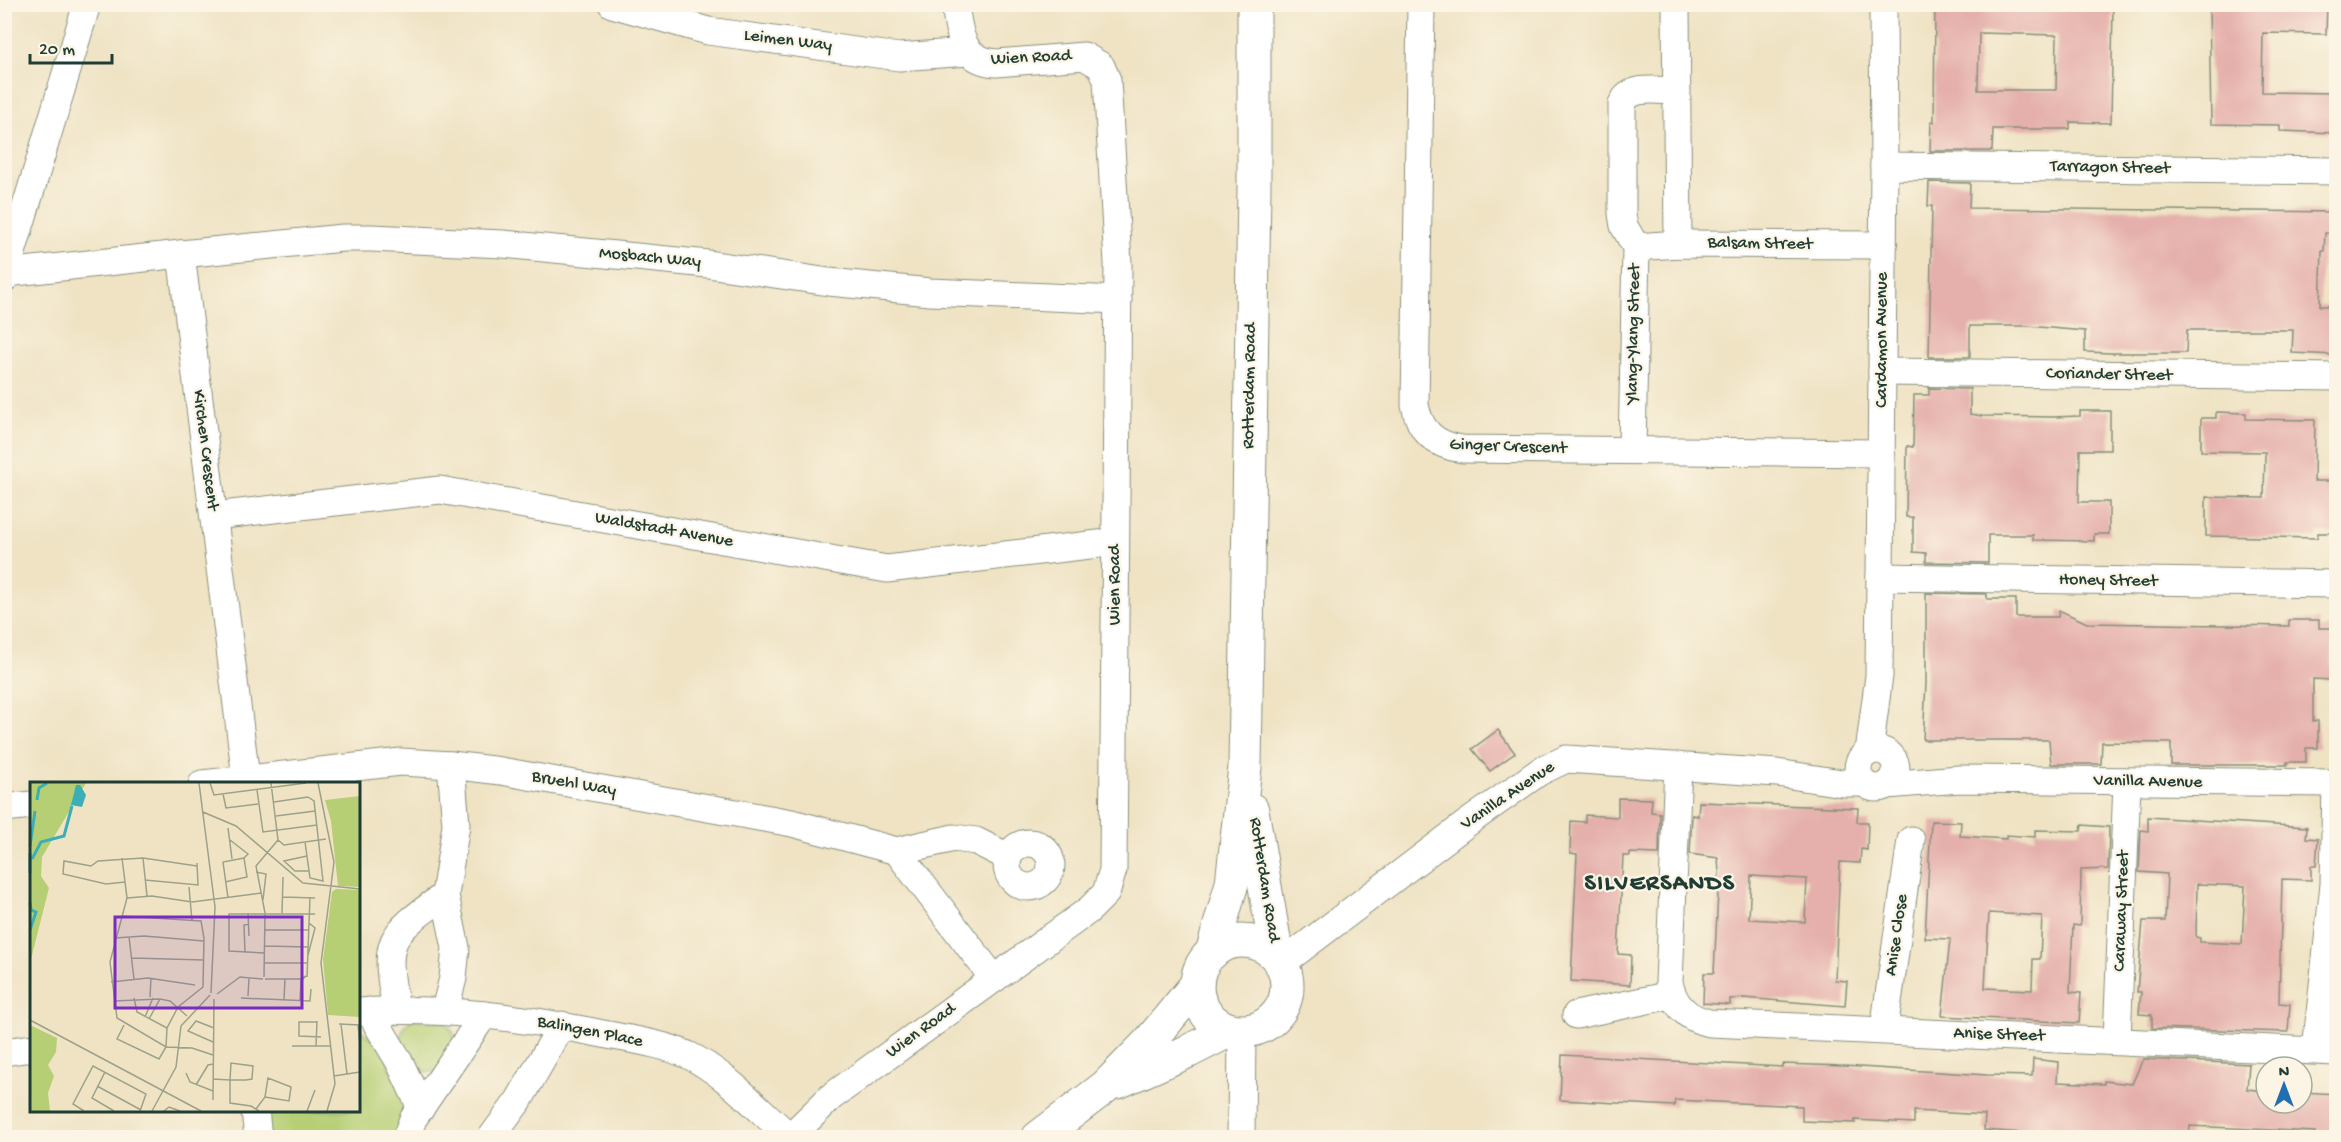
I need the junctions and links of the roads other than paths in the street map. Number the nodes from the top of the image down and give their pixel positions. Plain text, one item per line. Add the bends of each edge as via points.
1 (87, 4) edge
2 (612, 4) edge
3 (955, 4) edge
4 (1254, 4) edge
5 (1421, 4) edge
6 (1676, 4) edge
7 (1883, 4) edge
8 (968, 52) junction
9 (1677, 92) junction
10 (1884, 166) junction
11 (2337, 171) edge
12 (1678, 243) junction
13 (1883, 245) junction
14 (1636, 247) junction
15 (181, 254) junction
16 (5, 276) edge
17 (1118, 300) junction
18 (1882, 372) junction
19 (2337, 377) edge
20 (1632, 450) junction
21 (1881, 453) junction
22 (214, 516) junction
23 (1115, 542) junction
24 (1880, 578) junction
25 (2337, 584) edge
26 (451, 765) junction
27 (1678, 766) junction
28 (1245, 767) junction
29 (1878, 767) junction
30 (246, 778) junction
31 (211, 782) edge
32 (2127, 782) junction
33 (2336, 784) edge
34 (30, 805) edge
35 (4, 808) edge
36 (1911, 840) dead end
37 (897, 851) junction
38 (1008, 857) dead end
39 (445, 895) junction
40 (1212, 953) junction
41 (1279, 961) junction
42 (994, 979) junction
43 (1197, 984) junction
44 (1671, 995) junction
45 (396, 1009) junction
46 (445, 1010) junction
47 (364, 1012) edge
48 (484, 1015) junction
49 (1576, 1015) dead end
50 (562, 1025) junction
51 (1236, 1030) junction
52 (1884, 1030) junction
53 (2117, 1041) junction
54 (30, 1048) edge
55 (2326, 1051) edge
56 (4, 1052) edge
57 (1106, 1087) junction
58 (420, 1108) junction
59 (255, 1112) edge
60 (258, 1137) edge
61 (406, 1137) edge
62 (491, 1137) edge
63 (790, 1137) edge
64 (1038, 1137) edge
65 (1241, 1137) edge

1 - 16 street
2 - 8 street, Leimen Way via 708,32 899,57
3 - 8 street, Wien Road via 960,39
4 - 28 street, Rotterdam Road
5 - 20 street, Ginger Crescent via 1415,405 1421,424 1435,442 1462,449
6 - 9 street
7 - 10 street, Cardamon Avenue
8 - 17 street, Wien Road via 987,63 1071,55 1091,58 1101,66 1109,101
9 - 12 street
9 - 14 street, Ylang-Ylang Street via 1635,91 1623,102 1622,214
10 - 11 street, Tarragon Street
10 - 13 street, Cardamon Avenue
12 - 13 street, Balsam Street
12 - 14 street, Balsam Street
13 - 18 street, Cardamon Avenue
14 - 20 street, Ylang-Ylang Street
15 - 16 street
15 - 17 street, Mosbach Way via 343,238 502,244 708,264 930,292
15 - 22 street, Kirchen Crescent
17 - 23 street, Wien Road
18 - 19 street, Coriander Street
18 - 21 street, Cardamon Avenue
20 - 21 street, Ginger Crescent
21 - 24 street, Cardamon Avenue
22 - 23 street, Waldstadt Avenue via 440,490 887,569
22 - 30 street, Kirchen Crescent
23 - 42 street, Wien Road via 1111,882 1089,910
24 - 25 street, Honey Street
24 - 29 street, Cardamon Avenue
26 - 30 street, Bruehl Way via 401,762
26 - 37 street, Bruehl Way via 792,823
26 - 39 street via 456,825
27 - 29 street, Vanilla Avenue via 1778,772 1842,783
27 - 41 street, Vanilla Avenue via 1581,759 1556,762
27 - 44 street via 1669,949
28 - 40 street, Rotterdam Road via 1232,882
28 - 41 street, Rotterdam Road
29 - 32 street, Vanilla Avenue via 1959,779
30 - 31 street
32 - 33 street, Vanilla Avenue
32 - 53 street, Caraway Street
33 - 55 street
34 - 35 street
36 - 52 street, Anise Close
37 - 38 street, Bruehl Way via 954,838 976,841
37 - 42 street
39 - 45 street via 402,927 392,941 388,961
39 - 46 street via 456,948
40 - 41 street via 1233,942 1245,942 1257,944
40 - 43 street
41 - 51 street via 1287,985 1283,1006 1269,1023
42 - 63 street, Wien Road via 831,1097
43 - 51 street via 1205,1013 1221,1026
43 - 57 street
44 - 49 street
44 - 52 street, Anise Street via 1691,1017 1710,1023
45 - 46 street, Balingen Place
45 - 47 street, Balingen Place
46 - 48 street, Balingen Place
47 - 58 street via 399,1061
48 - 50 street, Balingen Place
48 - 58 street
50 - 62 street via 519,1100
50 - 63 street, Balingen Place via 668,1047 689,1056 713,1071
51 - 57 street
51 - 65 street
52 - 53 street, Anise Street
53 - 55 street, Anise Street
54 - 56 street
57 - 64 street
58 - 61 street
59 - 60 street

